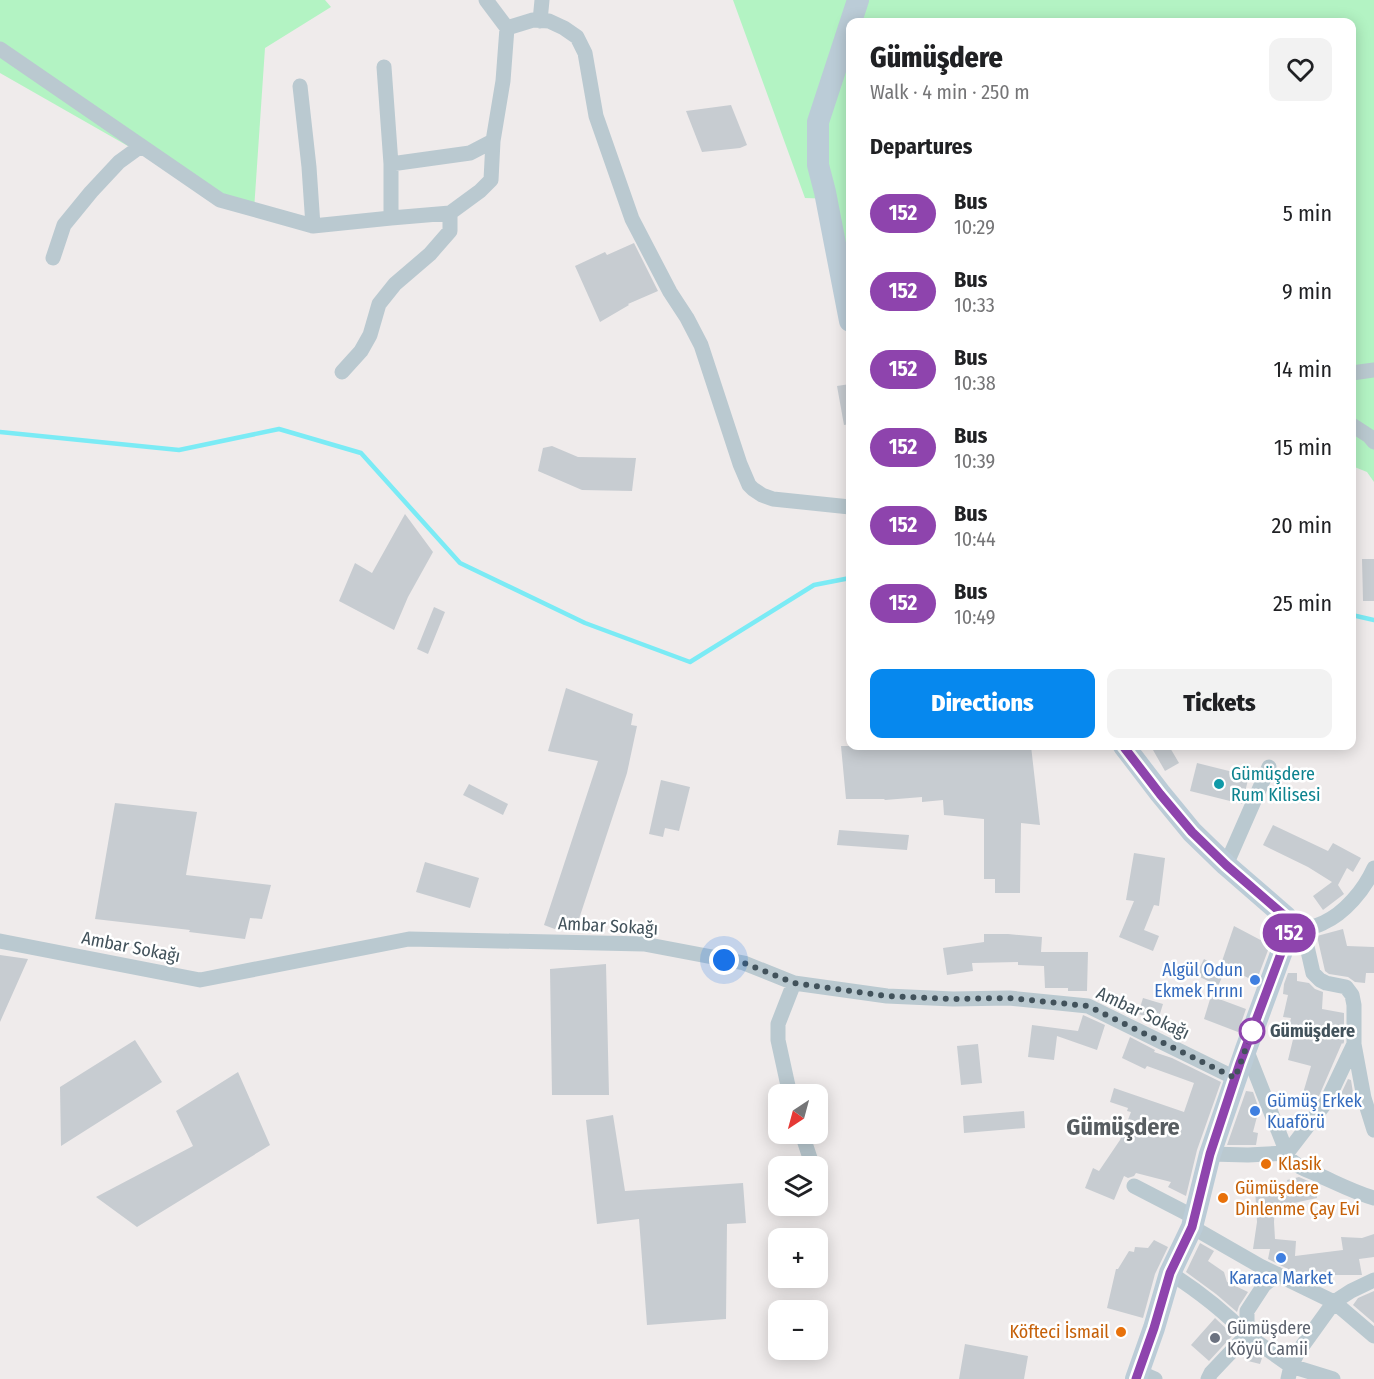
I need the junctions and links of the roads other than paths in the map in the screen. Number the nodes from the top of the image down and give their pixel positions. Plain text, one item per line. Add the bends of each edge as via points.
1 (486, 0) edge
2 (542, 0) edge
3 (858, 0) edge
4 (852, 18) edge
5 (540, 21) junction
6 (507, 28) junction
7 (846, 38) edge
8 (0, 49) edge
9 (384, 67) dead end
10 (300, 86) dead end
11 (494, 141) junction
12 (141, 146) junction
13 (391, 164) junction
14 (450, 213) junction
15 (390, 218) junction
16 (313, 226) junction
17 (53, 258) dead end
18 (846, 300) edge
19 (1374, 370) edge
20 (342, 372) dead end
21 (1356, 372) edge
22 (1356, 428) edge
23 (1374, 442) edge
24 (846, 507) edge
25 (1127, 750) edge
26 (1269, 767) dead end
27 (1226, 865) junction
28 (1374, 868) edge
29 (1296, 931) junction
30 (0, 941) edge
31 (794, 983) junction
32 (1354, 1044) junction
33 (1246, 1049) junction
34 (1235, 1078) junction
35 (788, 1084) edge
36 (1374, 1130) edge
37 (1287, 1153) junction
38 (1210, 1154) junction
39 (1134, 1186) dead end
40 (1374, 1198) edge
41 (1193, 1222) junction
42 (1170, 1273) junction
43 (1277, 1274) junction
44 (1374, 1281) edge
45 (1334, 1302) junction
46 (1247, 1335) junction
47 (1374, 1336) edge
48 (1289, 1372) edge
49 (1143, 1377) edge
50 (1208, 1379) edge
51 (1333, 1379) edge

1 - 6 street
2 - 5 street
3 - 4 street
5 - 6 street
5 - 24 street via 564,27 582,45 596,116 632,219 701,345 749,485 773,499
6 - 11 street
7 - 18 street via 819,122 818,165
8 - 12 street
9 - 13 street
10 - 16 street
11 - 13 street via 470,153
11 - 14 street via 491,180
12 - 16 street via 220,200
12 - 17 street via 119,162 64,225
13 - 15 street
14 - 15 street
14 - 20 street via 450,231 379,304 370,335
15 - 16 street
19 - 21 street
22 - 23 street
25 - 27 street via 1192,832
26 - 27 street
27 - 29 street via 1286,917
28 - 29 street via 1368,882 1347,907 1323,923
29 - 32 street via 1313,973 1326,983 1346,987 1352,994
29 - 33 street
30 - 31 street, Ambar Sokağı via 200,980 409,939 644,944 744,963
31 - 34 street, Ambar Sokağı via 887,996 1009,998 1088,1006
31 - 35 street via 778,1024
32 - 36 street
32 - 37 street via 1327,1101
33 - 34 street
33 - 37 street
34 - 38 street
37 - 38 street
37 - 40 street via 1303,1169
38 - 41 street
39 - 41 street
41 - 42 street
41 - 43 street via 1215,1241
42 - 46 street via 1229,1316
42 - 49 street
43 - 45 street
43 - 46 street via 1264,1285 1247,1311
44 - 45 street
45 - 47 street
45 - 48 street via 1306,1340
46 - 48 street
46 - 50 street
48 - 51 street

